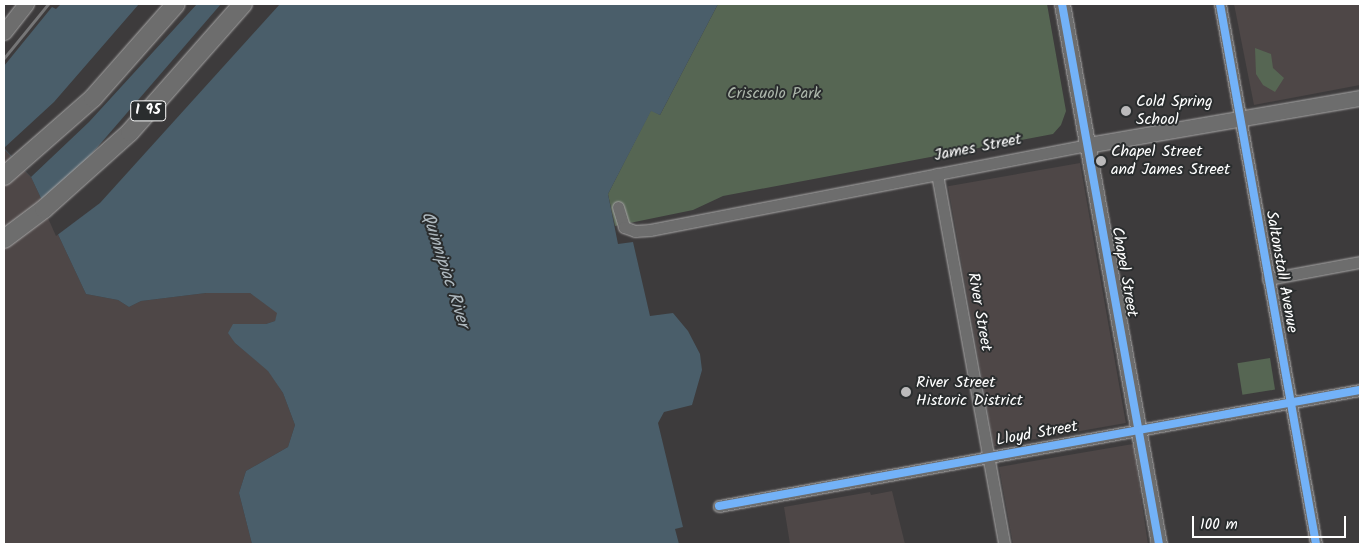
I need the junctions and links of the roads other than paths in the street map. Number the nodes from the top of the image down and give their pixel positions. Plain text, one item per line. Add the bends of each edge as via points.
1 (26, 4) edge
2 (176, 4) edge
3 (244, 4) edge
4 (1062, 4) edge
5 (1220, 4) edge
6 (4, 32) edge
7 (1360, 98) edge
8 (1240, 120) junction
9 (1087, 145) junction
10 (937, 174) junction
11 (4, 176) edge
12 (618, 208) dead end
13 (4, 240) edge
14 (1360, 262) edge
15 (1268, 279) junction
16 (1360, 390) edge
17 (1291, 402) junction
18 (1138, 430) junction
19 (988, 457) junction
20 (719, 506) dead end
21 (1004, 544) edge
22 (1159, 544) edge
23 (1316, 544) edge

1 - 6 main road
2 - 11 highway via 93,98
3 - 13 highway, I 95 via 130,132
4 - 9 main road, Chapel Street
5 - 8 street, Saltonstall Avenue
7 - 8 main road, James Street
8 - 9 main road, James Street
8 - 15 street, Saltonstall Avenue
9 - 10 street, James Street
9 - 18 main road, Chapel Street
10 - 12 street, James Street via 635,231 624,227
10 - 19 street, River Street
14 - 15 street
15 - 17 street, Saltonstall Avenue
16 - 17 street, Lloyd Street
17 - 18 street, Lloyd Street
17 - 23 street, Saltonstall Avenue
18 - 19 street, Lloyd Street
18 - 22 main road, Chapel Street
19 - 20 street, Lloyd Street
19 - 21 street, River Street

